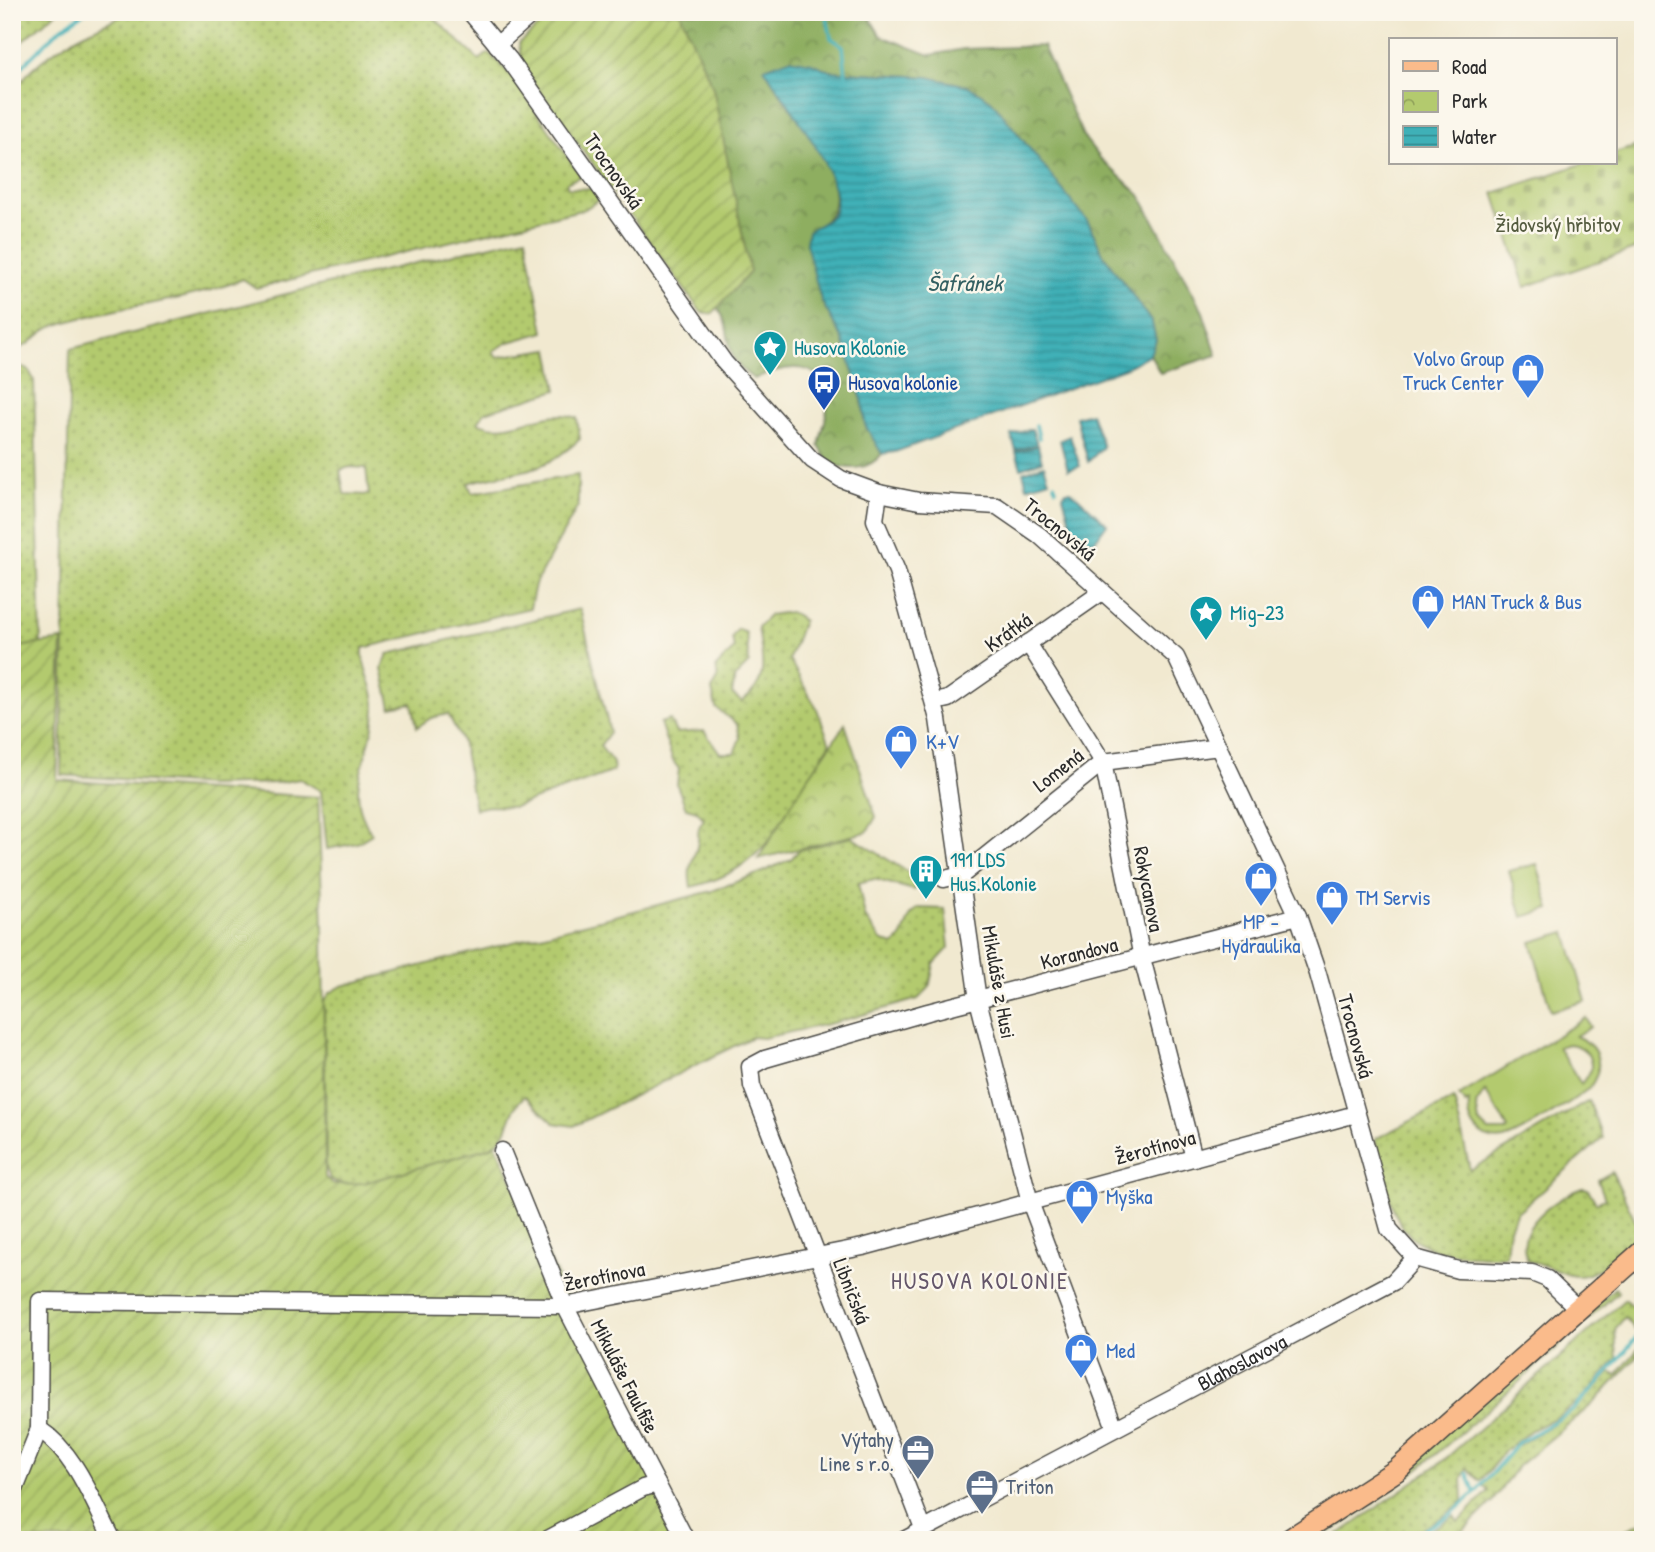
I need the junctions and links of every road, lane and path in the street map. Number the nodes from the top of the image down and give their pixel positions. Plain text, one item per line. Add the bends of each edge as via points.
1 (470, 12) edge
2 (534, 12) edge
3 (497, 45) junction
4 (879, 493) junction
5 (1102, 592) junction
6 (1028, 643) junction
7 (935, 702) junction
8 (1219, 747) junction
9 (1103, 762) junction
10 (961, 875) junction
11 (944, 879) dead end
12 (1298, 916) junction
13 (1142, 958) junction
14 (978, 1000) junction
15 (750, 1067) joint
16 (1356, 1114) junction
17 (502, 1151) dead end
18 (1194, 1158) junction
19 (1030, 1202) junction
20 (1643, 1251) edge
21 (816, 1255) junction
22 (1415, 1258) junction
23 (565, 1306) junction
24 (1577, 1308) junction
25 (1115, 1428) junction
26 (39, 1429) junction
27 (657, 1484) junction
28 (12, 1497) edge
29 (923, 1528) junction
30 (113, 1540) edge
31 (546, 1540) edge
32 (686, 1540) edge
33 (904, 1540) edge
34 (1289, 1540) edge

1 - 3 street, Trocnovská
2 - 3 street
3 - 4 street, Trocnovská via 724,362 812,460 841,479
4 - 5 street, Trocnovská via 919,501 997,506 1039,535
4 - 7 street, Mikuláše z Husi via 875,520 897,571
5 - 6 street, Krátká
5 - 8 street, Trocnovská via 1176,657
6 - 7 street, Krátká via 948,699
6 - 9 street, Rokycanova
7 - 10 street, Mikuláše z Husi
8 - 9 street, Lomená
8 - 12 street, Trocnovská
9 - 10 street, Lomená
9 - 13 street, Rokycanova
10 - 11 street, Lomená
10 - 14 street, Mikuláše z Husi
12 - 13 street, Korandova
12 - 16 street, Trocnovská
13 - 14 street, Korandova
13 - 18 street, Rokycanova
14 - 15 street, Korandova
14 - 19 street, Mikuláše z Husi
15 - 21 street, Libničská via 752,1086
16 - 18 street, Žerotínova
16 - 22 street, Trocnovská via 1389,1229
17 - 23 street, Mikuláše Faulfiše
18 - 19 street, Žerotínova
19 - 21 street, Žerotínova via 863,1247
19 - 25 street, Mikuláše z Husi
20 - 24 main road
21 - 23 street, Žerotínova
21 - 29 street, Libničská
22 - 24 street via 1458,1270 1532,1273 1547,1279
22 - 25 street, Blahoslavova via 1393,1282
23 - 26 street, Žerotínova via 40,1301
23 - 27 street, Mikuláše Faulfiše
24 - 34 main road via 1397,1470
25 - 29 street, Blahoslavova
26 - 28 street, Žerotínova
26 - 30 street via 56,1440 70,1460
27 - 31 street
27 - 32 street, Mikuláše Faulfiše
29 - 33 street, Blahoslavova

